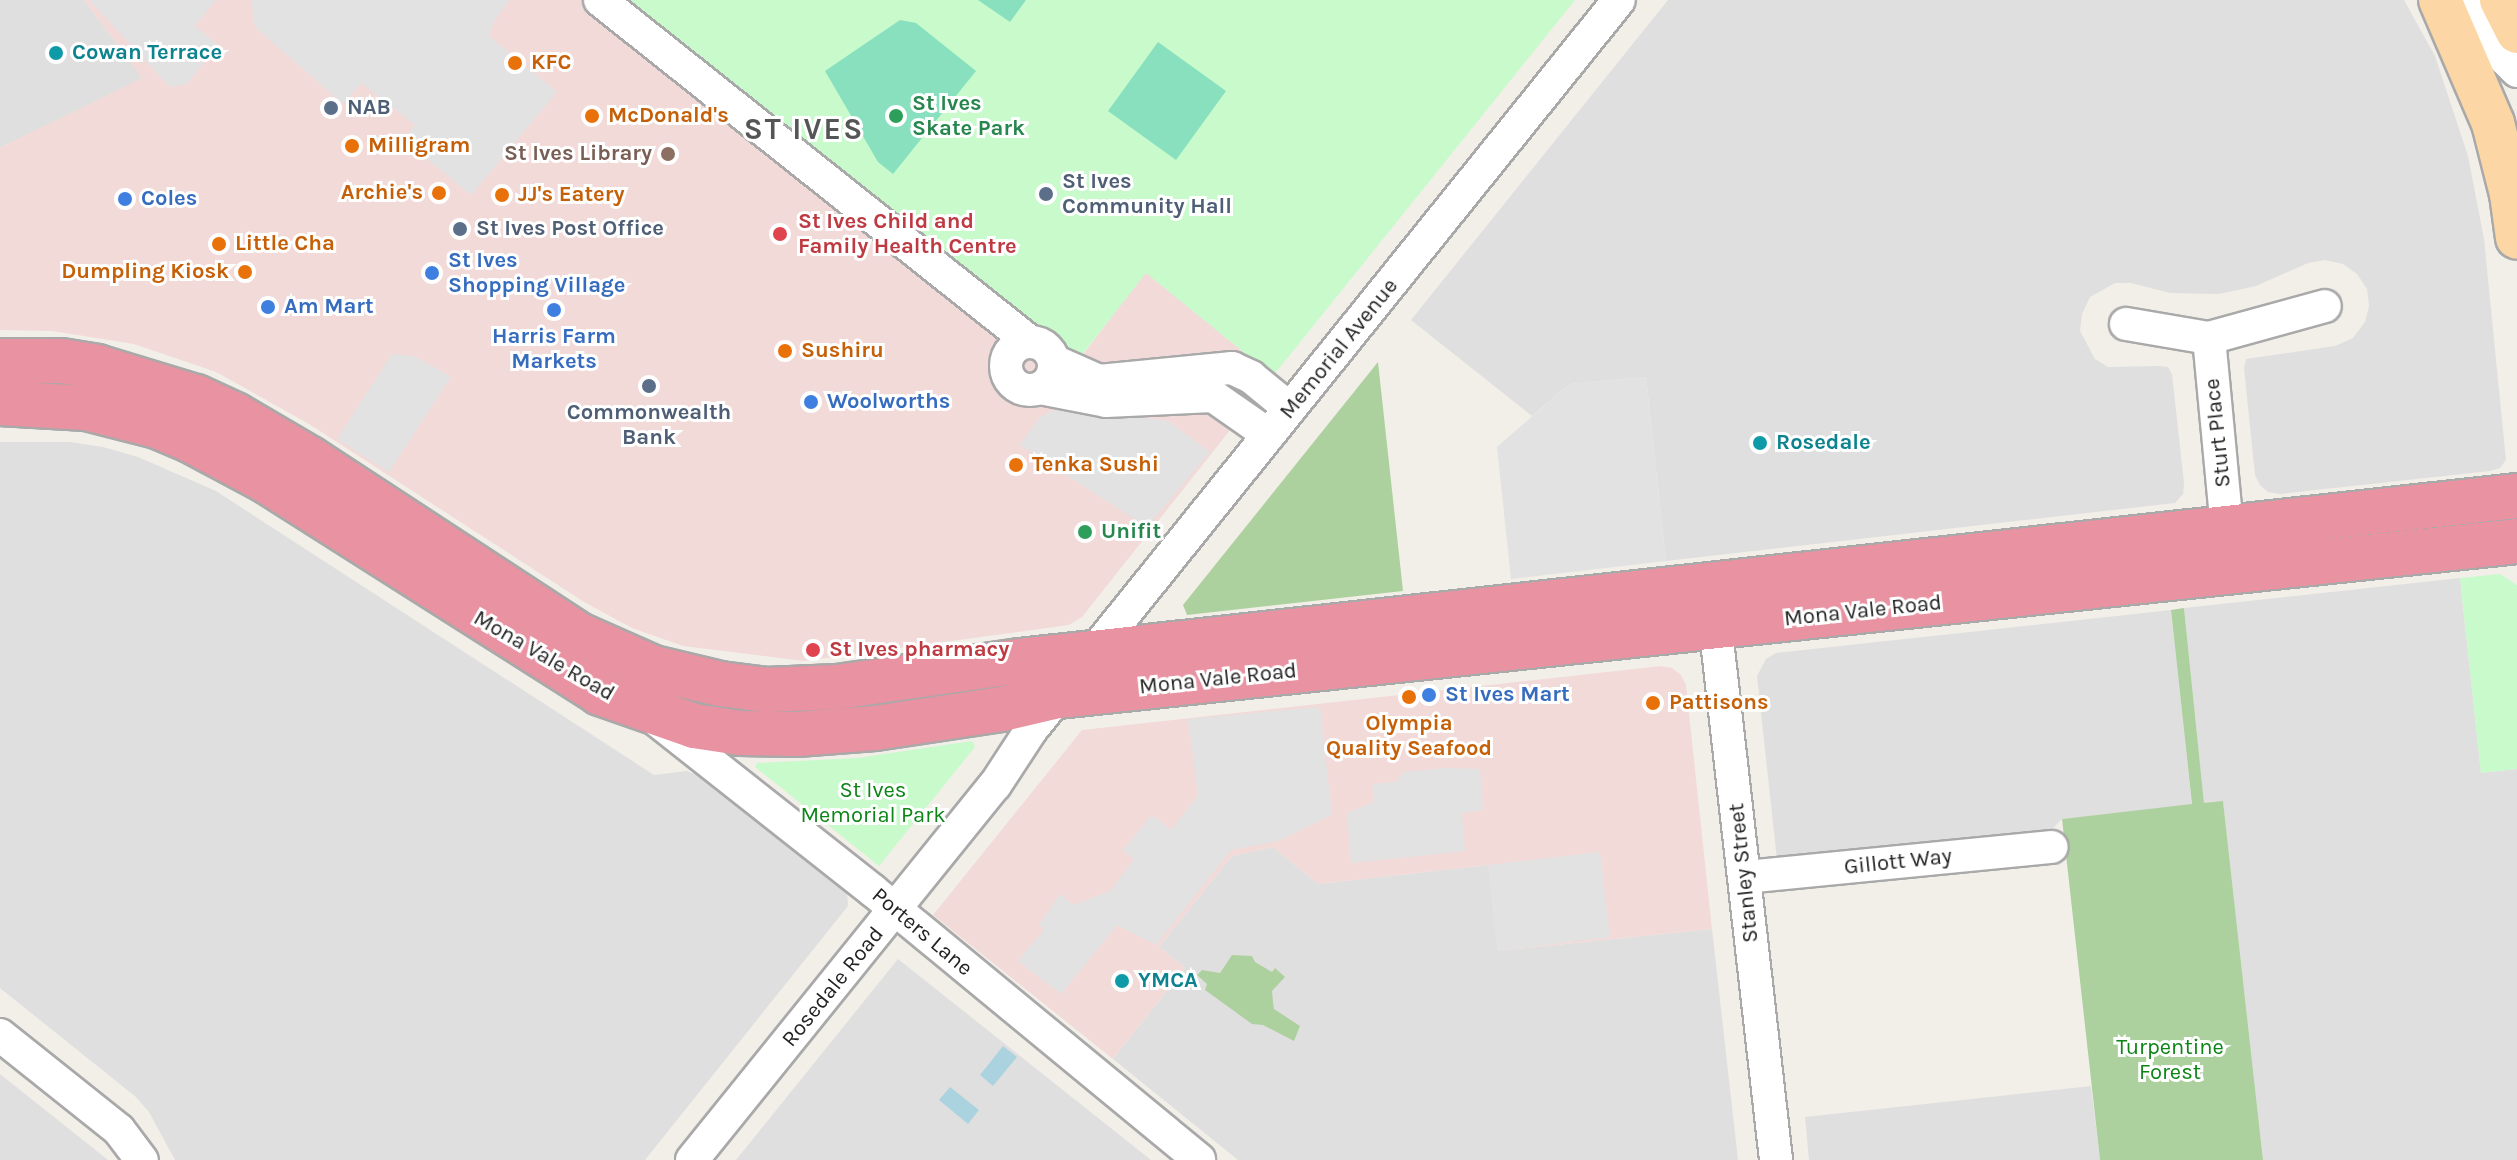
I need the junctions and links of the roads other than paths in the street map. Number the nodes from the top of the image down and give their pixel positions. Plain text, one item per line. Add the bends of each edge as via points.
1 (600, 0) edge
2 (1619, 0) edge
3 (2440, 0) edge
4 (2468, 0) edge
5 (2501, 0) edge
6 (2517, 32) edge
7 (2517, 71) edge
8 (2517, 238) edge
9 (2325, 306) dead end
10 (2126, 324) dead end
11 (2209, 338) junction
12 (1027, 353) junction
13 (0, 361) edge
14 (0, 403) edge
15 (1290, 409) junction
16 (1269, 435) junction
17 (2517, 496) edge
18 (2227, 528) junction
19 (2517, 541) edge
20 (1713, 606) junction
21 (1092, 654) junction
22 (1058, 696) junction
23 (641, 708) junction
24 (2052, 847) dead end
25 (1745, 877) junction
26 (895, 911) junction
27 (0, 1035) edge
28 (142, 1160) edge
29 (692, 1160) edge
30 (1199, 1160) edge
31 (1776, 1160) edge

1 - 12 street
2 - 15 street, Memorial Avenue
3 - 8 main road via 2478,82 2511,194
4 - 7 street
5 - 6 main road
9 - 11 street
10 - 11 street
11 - 18 street, Sturt Place
12 - 15 street via 1099,381 1232,368
12 - 16 street via 1106,401 1213,396
13 - 21 highway, Mona Vale Road via 97,367 162,384 235,415 579,635 680,676 798,690
14 - 23 highway, Mona Vale Road via 86,408 157,426 203,445 563,673
15 - 16 street, Memorial Avenue
16 - 21 street, Memorial Avenue
17 - 18 highway, Mona Vale Road
18 - 20 highway, Mona Vale Road
19 - 20 highway, Mona Vale Road
20 - 21 highway, Mona Vale Road
20 - 22 highway, Mona Vale Road
20 - 25 street, Stanley Street
21 - 22 street, Memorial Avenue
22 - 23 highway, Mona Vale Road via 875,728 797,734 694,726
22 - 26 street, Rosedale Road
23 - 26 street, Porters Lane
24 - 25 street, Gillott Way
25 - 31 street, Stanley Street
26 - 29 street, Rosedale Road
26 - 30 street, Porters Lane
27 - 28 street via 119,1130

